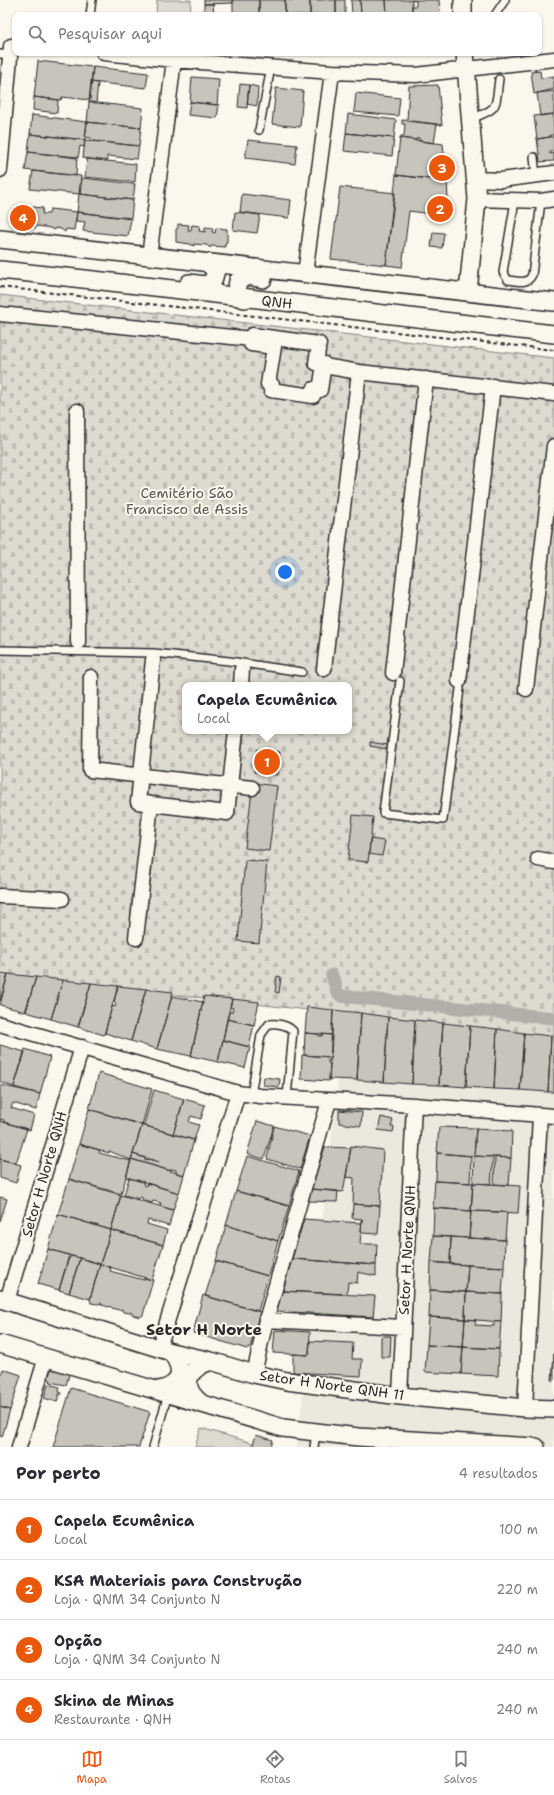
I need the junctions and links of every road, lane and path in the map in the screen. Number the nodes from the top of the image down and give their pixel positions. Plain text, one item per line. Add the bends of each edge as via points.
1 (92, 0) edge
2 (463, 0) edge
3 (504, 0) edge
4 (90, 12) edge
5 (463, 12) edge
6 (497, 12) edge
7 (8, 52) edge
8 (134, 56) edge
9 (554, 59) edge
10 (174, 60) junction
11 (466, 61) edge
12 (271, 67) junction
13 (332, 72) junction
14 (499, 79) dead end
15 (471, 119) junction
16 (259, 130) dead end
17 (534, 158) dead end
18 (0, 170) edge
19 (554, 173) edge
20 (536, 176) junction
21 (476, 179) junction
22 (477, 199) junction
23 (547, 200) edge
24 (514, 201) junction
25 (0, 239) edge
26 (150, 257) junction
27 (207, 263) junction
28 (0, 270) edge
29 (305, 274) junction
30 (151, 286) junction
31 (0, 287) edge
32 (468, 292) junction
33 (245, 299) junction
34 (554, 302) edge
35 (0, 314) edge
36 (554, 334) edge
37 (252, 340) junction
38 (554, 350) edge
39 (324, 366) junction
40 (359, 372) junction
41 (426, 379) junction
42 (493, 386) junction
43 (554, 394) edge
44 (77, 411) dead end
45 (554, 446) edge
46 (78, 642) dead end
47 (0, 650) edge
48 (153, 660) dead end
49 (324, 669) dead end
50 (242, 670) dead end
51 (302, 672) dead end
52 (91, 677) dead end
53 (397, 677) joint
54 (241, 682) edge
55 (460, 685) joint
56 (526, 689) dead end
57 (236, 734) edge
58 (142, 776) junction
59 (230, 786) junction
60 (252, 788) dead end
61 (151, 804) junction
62 (538, 860) dead end
63 (554, 862) edge
64 (0, 896) edge
65 (62, 899) dead end
66 (136, 938) dead end
67 (0, 1024) edge
68 (82, 1048) junction
69 (245, 1094) junction
70 (287, 1098) junction
71 (329, 1101) junction
72 (414, 1105) junction
73 (547, 1115) edge
74 (4, 1300) edge
75 (266, 1320) junction
76 (403, 1327) junction
77 (0, 1344) edge
78 (165, 1350) junction
79 (46, 1357) junction
80 (211, 1361) junction
81 (254, 1374) junction
82 (164, 1392) junction
83 (400, 1396) junction
84 (201, 1403) junction
85 (525, 1408) junction
86 (554, 1409) edge
87 (315, 1440) edge
88 (505, 1445) edge
89 (19, 1447) edge
90 (153, 1447) edge
91 (536, 1447) edge

1 - 4 lane
2 - 5 street
3 - 6 lane
7 - 18 street
8 - 10 street
9 - 11 street
10 - 12 street
10 - 26 street
11 - 13 street via 416,75
11 - 15 street
12 - 13 street
12 - 16 lane
13 - 29 street
14 - 15 lane via 495,106 491,111
15 - 21 street
17 - 20 lane
19 - 20 street
20 - 21 street via 501,180
21 - 22 street
22 - 24 street
22 - 32 street
23 - 24 street
23 - 24 lane via 532,275 524,282 508,280 503,272
25 - 26 street
26 - 27 street
27 - 29 street
27 - 30 street via 216,270 215,278 210,284 180,282
28 - 30 street, QNH
29 - 32 street
29 - 33 street via 271,281 244,277 238,281 236,288 238,295
30 - 33 street, QNH
31 - 38 path
32 - 34 street
33 - 36 street, QNH
35 - 37 street
37 - 39 street via 252,335 319,344 316,363
37 - 39 street via 251,344 274,347 268,384 272,385 272,390 313,396 314,389 320,390
39 - 40 street
40 - 41 street
40 - 49 street
41 - 42 street
41 - 53 street
42 - 43 street
42 - 55 street
44 - 46 street
45 - 56 street
47 - 51 lane via 154,653
48 - 58 street
50 - 54 street
52 - 58 street via 90,770
53 - 55 lane via 383,813 443,820
57 - 59 street
58 - 59 street
58 - 61 street via 138,802
59 - 60 street
59 - 61 street via 227,813
61 - 66 street
62 - 63 street
64 - 65 street
67 - 68 street
68 - 69 street
68 - 74 street, Setor H Norte QNH
69 - 70 street
69 - 70 lane via 261,1035 269,1024 275,1024 290,1027 293,1031
69 - 78 street
70 - 71 street
71 - 72 street
71 - 75 street
72 - 73 street
72 - 76 street, Setor H Norte QNH
73 - 85 street
74 - 78 street, Setor H Norte QNH 11
75 - 76 street
75 - 81 street
76 - 83 street, Setor H Norte QNH
77 - 79 street
78 - 80 street, Setor H Norte QNH 11
78 - 82 street via 177,1360 180,1374 176,1382
79 - 82 street
79 - 89 street
80 - 81 street, Setor H Norte QNH 11
80 - 84 street via 198,1366 190,1374 188,1385 191,1395
81 - 83 street, Setor H Norte QNH 11
82 - 84 street
82 - 90 lane
83 - 85 street, Setor H Norte QNH 11
84 - 87 street
85 - 86 street, Setor H Norte QNH 11
87 - 88 street via 358,1437
88 - 91 street

